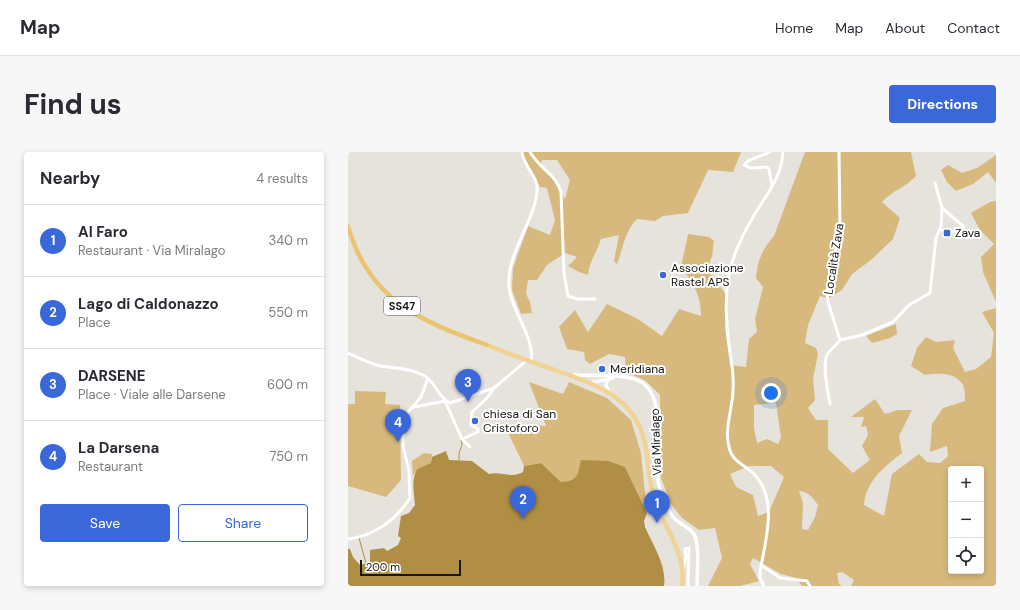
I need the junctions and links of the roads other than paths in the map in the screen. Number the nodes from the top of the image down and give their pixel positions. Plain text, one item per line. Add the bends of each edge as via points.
1 (522, 152) edge
2 (530, 152) edge
3 (770, 152) edge
4 (783, 152) edge
5 (839, 152) edge
6 (935, 182) dead end
7 (772, 186) junction
8 (942, 208) junction
9 (348, 226) edge
10 (940, 230) junction
11 (595, 299) dead end
12 (840, 340) junction
13 (487, 345) joint
14 (348, 353) edge
15 (529, 361) junction
16 (568, 375) junction
17 (594, 376) junction
18 (622, 377) junction
19 (428, 378) junction
20 (608, 379) junction
21 (590, 383) junction
22 (493, 389) junction
23 (609, 392) junction
24 (445, 401) junction
25 (830, 404) dead end
26 (414, 407) junction
27 (462, 439) junction
28 (470, 447) dead end
29 (348, 539) edge
30 (761, 565) junction
31 (683, 569) junction
32 (682, 586) edge
33 (688, 586) edge
34 (697, 586) edge
35 (764, 586) edge
36 (810, 586) edge

1 - 15 street via 538,190 515,252 509,284 510,294 528,337 532,355
2 - 11 street via 551,173 561,192 564,274 568,296
3 - 7 street via 744,165 751,168 767,167
4 - 7 street via 779,173
5 - 12 street, Località Zava via 840,230 827,290 828,302
6 - 8 street
7 - 30 street via 743,235 732,264 727,290 727,324 734,389 728,438 730,454 762,482 769,507 769,522
8 - 10 street
8 - 10 street via 964,227 951,232
9 - 13 highway, SS47 via 367,269 382,288 400,304 433,324
10 - 12 street via 936,238 930,293 909,305 893,322 862,335
12 - 25 street via 826,360
13 - 15 main road, SS47
14 - 19 street via 379,365 404,368
15 - 16 main road, SS47
15 - 22 street
16 - 17 street
16 - 21 main road, SS47
17 - 18 street
17 - 21 street via 589,379
18 - 20 street
18 - 34 street, Via Miralago via 642,383 652,394 657,410 658,480 662,496 675,519 688,527 694,535
19 - 24 street
19 - 26 street
20 - 21 street
20 - 23 street via 606,383
21 - 23 main road, SS47
22 - 24 street via 456,403
22 - 27 street via 472,412 470,425 478,429 478,432
23 - 31 main road, SS47 via 630,412 642,432 655,501 679,552
24 - 26 street
24 - 27 street
26 - 29 street via 403,418 403,446 409,472 410,498 382,528 358,538
27 - 28 street
30 - 35 street via 760,578
30 - 36 street via 780,578 807,582
31 - 32 main road, SS47
31 - 33 street via 685,550 689,548

